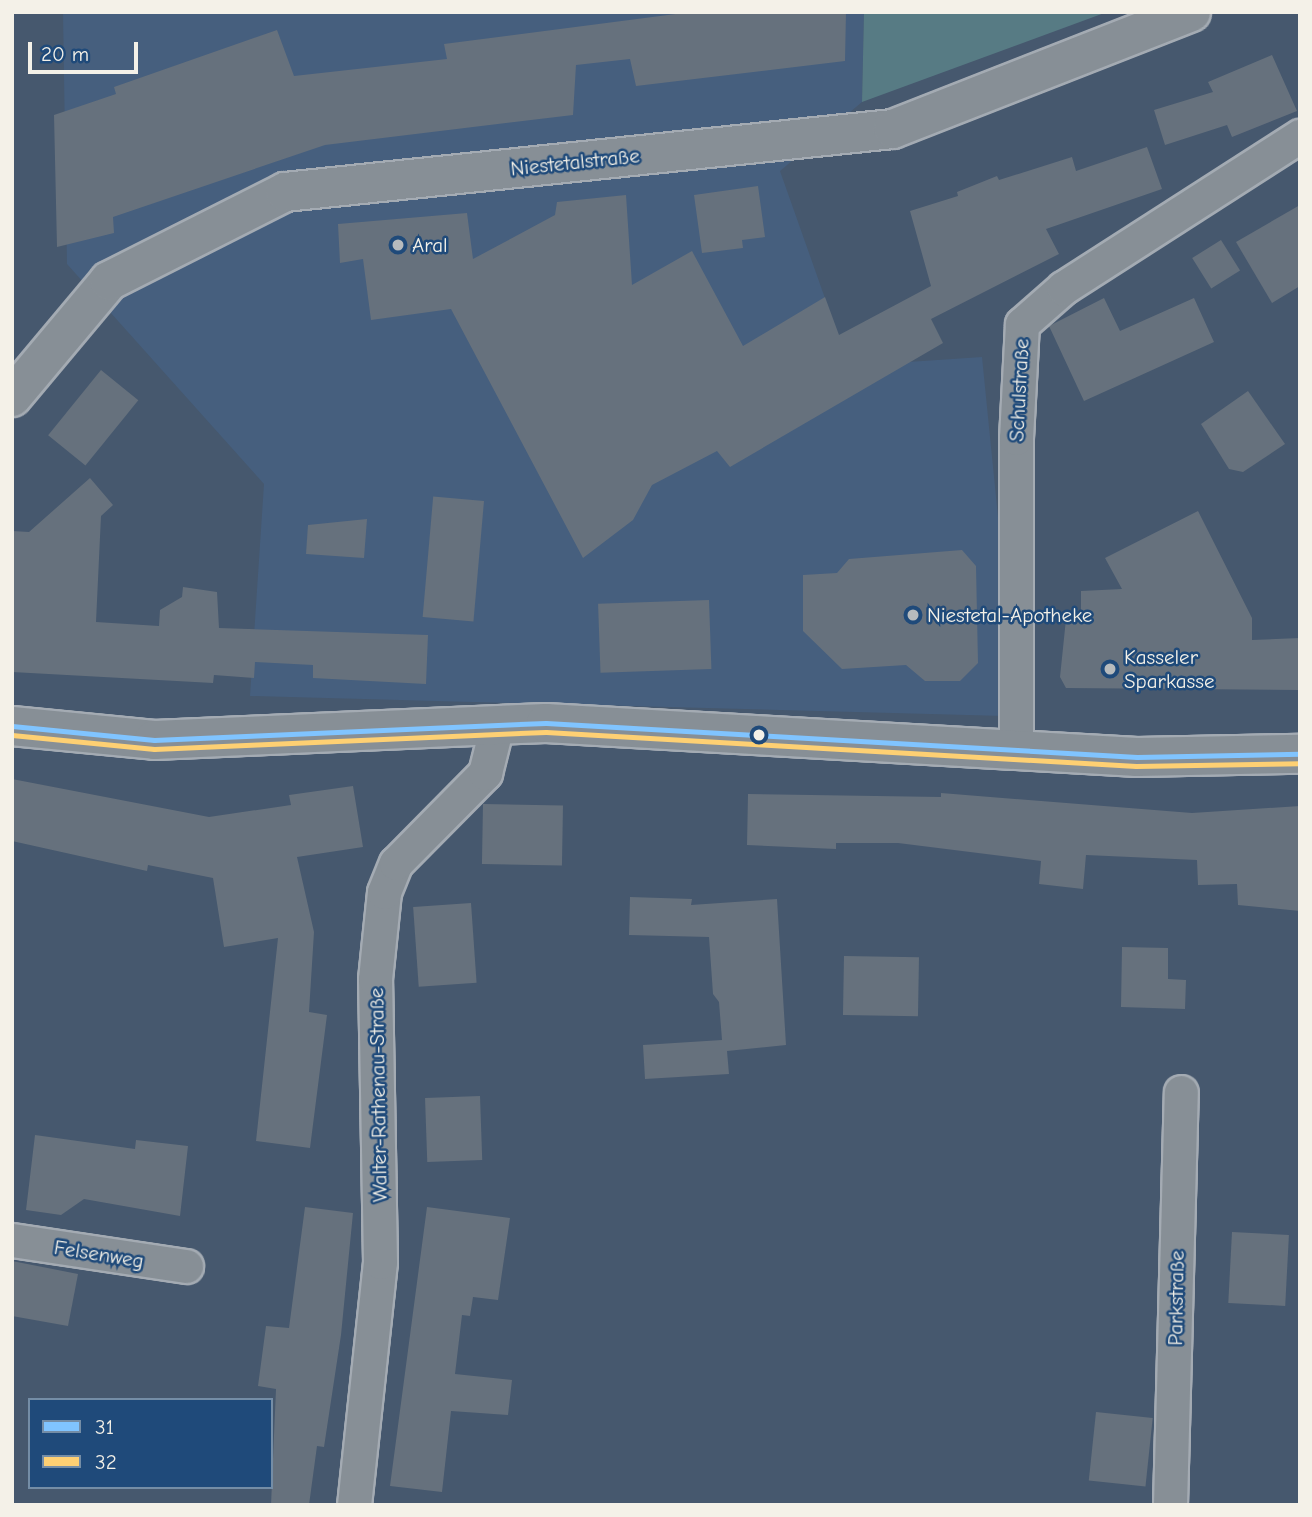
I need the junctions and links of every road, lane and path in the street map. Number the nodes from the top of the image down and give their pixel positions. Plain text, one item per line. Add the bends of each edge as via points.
1 (1191, 12) edge
2 (1300, 136) edge
3 (12, 397) edge
4 (497, 725) junction
5 (12, 726) edge
6 (1016, 751) junction
7 (1300, 754) edge
8 (1181, 1092) dead end
9 (12, 1240) edge
10 (186, 1266) dead end
11 (354, 1505) edge
12 (1170, 1505) edge

1 - 3 main road, Niestetalstraße via 893,130 285,192 109,281
2 - 6 street, Schulstraße via 1063,288 1022,324 1016,438
4 - 5 main road via 154,740
4 - 6 main road via 777,733
4 - 11 street, Walter-Rathenau-Straße via 485,773 396,863 384,892 375,979 380,1262
6 - 7 main road via 1137,757
8 - 12 street, Parkstraße
9 - 10 street, Felsenweg

